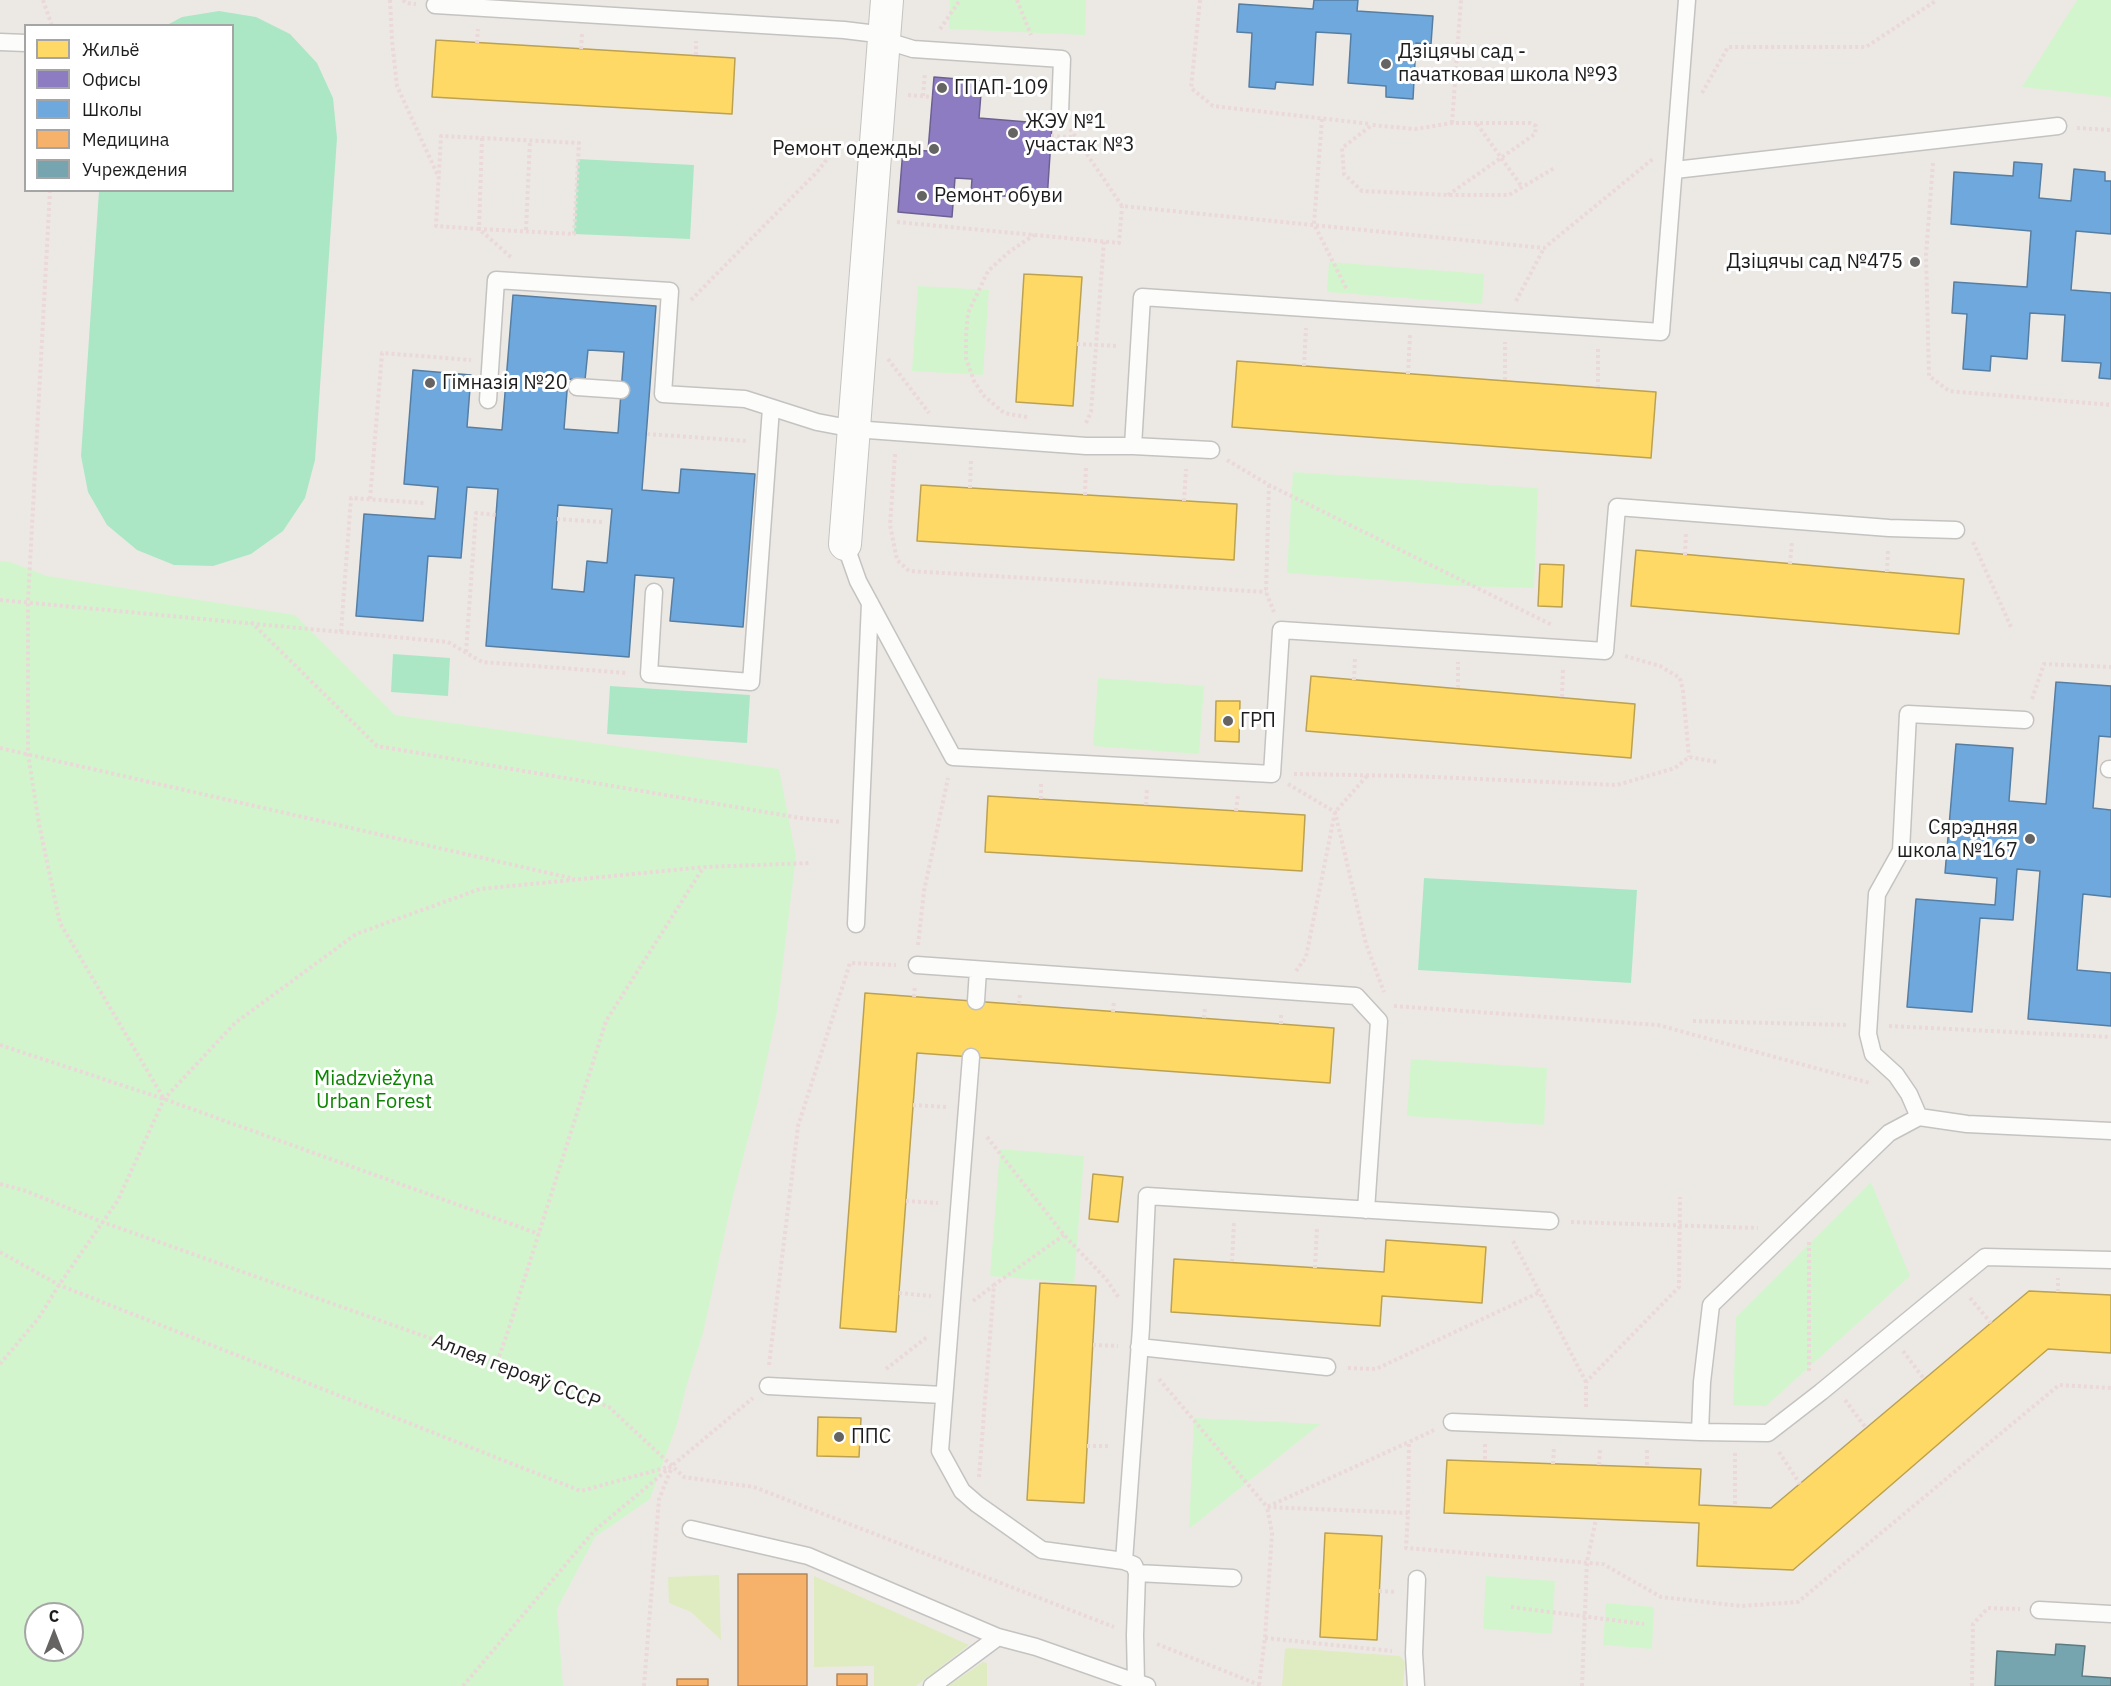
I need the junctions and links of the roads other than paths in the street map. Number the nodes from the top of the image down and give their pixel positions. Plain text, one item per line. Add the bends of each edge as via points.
1 (887, 0) edge
2 (1687, 0) edge
3 (435, 5) dead end
4 (885, 35) junction
5 (0, 42) edge
6 (24, 43) edge
7 (1060, 113) road end
8 (2058, 126) road end
9 (1675, 170) junction
10 (578, 387) dead end
11 (621, 390) dead end
12 (488, 400) dead end
13 (771, 408) junction
14 (854, 429) junction
15 (1133, 446) junction
16 (1211, 450) road end
17 (1956, 530) road end
18 (845, 544) joint
19 (654, 592) dead end
20 (870, 602) junction
21 (2025, 720) road end
22 (856, 924) dead end
23 (917, 965) road end
24 (978, 970) junction
25 (976, 1001) dead end
26 (971, 1057) dead end
27 (1919, 1117) junction
28 (2111, 1131) edge
29 (1366, 1210) junction
30 (1550, 1221) road end
31 (2111, 1260) edge
32 (1139, 1347) junction
33 (1327, 1367) road end
34 (768, 1386) road end
35 (943, 1395) junction
36 (1452, 1422) road end
37 (1700, 1432) junction
38 (692, 1529) dead end
39 (1124, 1561) junction
40 (1137, 1573) junction
41 (1233, 1578) dead end
42 (1417, 1579) dead end
43 (2039, 1610) road end
44 (2111, 1614) edge
45 (998, 1637) junction
46 (1116, 1681) edge
47 (1142, 1684) edge
48 (932, 1686) edge
49 (1416, 1686) edge

1 - 4 street
2 - 9 lane
3 - 4 lane
4 - 7 lane via 887,41 913,49 1062,59
4 - 14 street
5 - 6 lane
8 - 9 lane
9 - 15 lane via 1661,332 1142,297
10 - 11 lane
12 - 13 lane via 496,280 670,291 657,393 745,399
13 - 14 lane
13 - 19 lane via 751,682 649,674
14 - 15 lane
14 - 18 street
15 - 16 lane
17 - 20 lane via 1617,507 1605,651 1281,630 1272,774 953,757
18 - 20 lane
20 - 22 lane
21 - 27 lane via 1908,714 1901,851 1877,894 1868,1034 1873,1054 1896,1075
23 - 24 lane
24 - 25 lane
24 - 29 lane via 1356,996 1378,1021
26 - 35 lane
27 - 28 lane via 1967,1124
27 - 37 lane via 1889,1133 1712,1305
29 - 30 lane
29 - 32 lane via 1147,1196
31 - 37 lane via 1985,1257 1768,1433
32 - 33 lane
32 - 39 lane
34 - 35 lane
35 - 39 lane via 939,1451 962,1491 1041,1550
36 - 37 lane
38 - 45 lane via 808,1556
39 - 40 lane via 1134,1565
40 - 41 lane
40 - 47 lane via 1135,1635
42 - 49 lane
43 - 44 lane
45 - 46 lane via 1036,1647
45 - 48 lane
46 - 47 lane

